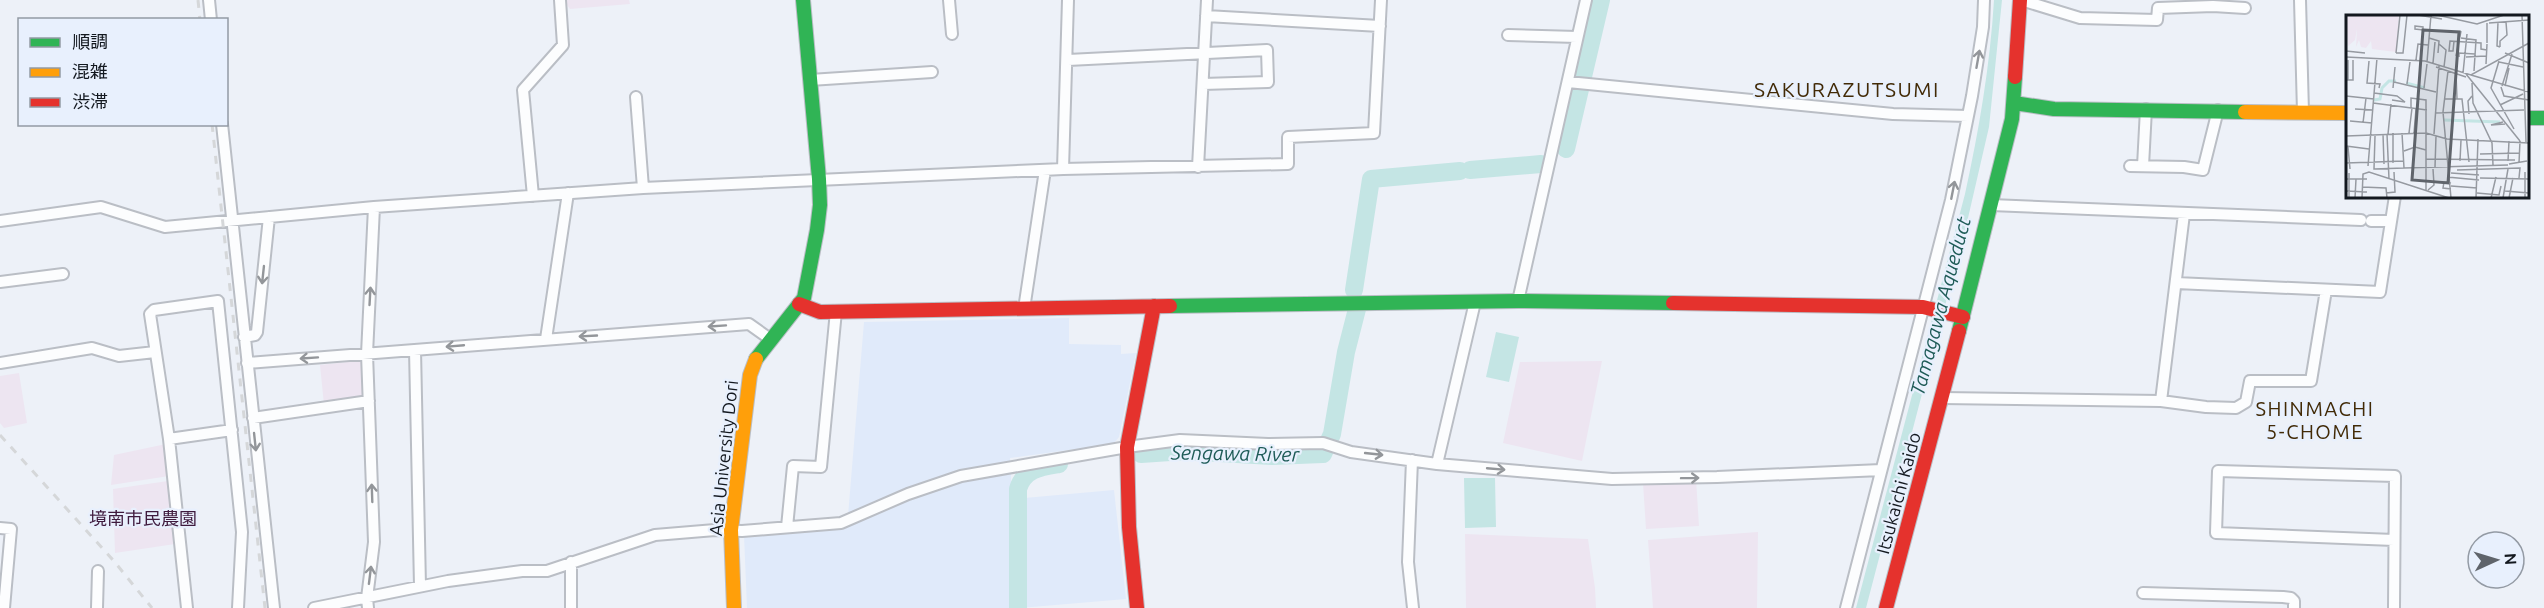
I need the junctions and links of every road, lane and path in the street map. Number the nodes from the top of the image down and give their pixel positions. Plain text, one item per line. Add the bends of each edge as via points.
1 (209, 0) edge
2 (560, 0) edge
3 (803, 0) edge
4 (949, 0) edge
5 (1068, 0) edge
6 (1207, 0) edge
7 (1381, 0) edge
8 (1586, 0) edge
9 (1984, 0) edge
10 (2021, 0) edge
11 (2300, 0) edge
12 (2245, 8) dead end
13 (1206, 16) junction
14 (211, 18) edge
15 (1380, 26) junction
16 (952, 34) dead end
17 (1508, 35) dead end
18 (1577, 37) junction
19 (1204, 52) junction
20 (1068, 60) junction
21 (932, 72) dead end
22 (810, 80) junction
23 (1572, 83) junction
24 (1203, 84) junction
25 (636, 97) dead end
26 (2014, 103) junction
27 (2146, 109) junction
28 (2218, 110) junction
29 (2302, 112) junction
30 (2346, 113) edge
31 (1968, 116) junction
32 (222, 126) edge
33 (2130, 166) dead end
34 (2143, 166) junction
35 (1198, 167) junction
36 (1063, 169) junction
37 (1045, 170) junction
38 (819, 179) junction
39 (644, 189) junction
40 (567, 193) junction
41 (533, 196) junction
42 (2396, 198) edge
43 (1991, 205) junction
44 (374, 207) junction
45 (2184, 214) junction
46 (269, 217) junction
47 (232, 220) junction
48 (0, 221) edge
49 (2391, 221) junction
50 (63, 274) dead end
51 (0, 282) edge
52 (2176, 284) junction
53 (2326, 290) junction
54 (1518, 301) junction
55 (1475, 302) junction
56 (800, 304) junction
57 (1154, 306) junction
58 (1926, 308) junction
59 (1024, 309) junction
60 (836, 311) junction
61 (1958, 316) junction
62 (244, 337) junction
63 (546, 339) junction
64 (770, 339) junction
65 (415, 350) junction
66 (155, 352) junction
67 (367, 354) junction
68 (0, 363) edge
69 (247, 363) junction
70 (1942, 398) junction
71 (369, 401) junction
72 (2161, 401) junction
73 (253, 418) junction
74 (232, 430) junction
75 (169, 439) junction
76 (1127, 447) junction
77 (1412, 460) junction
78 (1437, 464) junction
79 (1881, 470) junction
80 (787, 527) junction
81 (0, 528) edge
82 (731, 530) junction
83 (2394, 540) junction
84 (571, 562) junction
85 (98, 572) dead end
86 (420, 586) junction
87 (2143, 593) dead end
88 (368, 603) edge
89 (4, 608) edge
90 (97, 608) edge
91 (187, 608) edge
92 (238, 608) edge
93 (274, 608) edge
94 (314, 608) edge
95 (571, 608) edge
96 (734, 608) edge
97 (1133, 608) edge
98 (1413, 608) edge
99 (1846, 608) edge
100 (1886, 608) edge
101 (2294, 608) edge
102 (2394, 608) edge

1 - 14 street
2 - 41 street via 563,45 523,90
3 - 22 street, Asia University Dori
4 - 16 street
5 - 20 street
6 - 13 street
7 - 15 street
8 - 18 street
31 -> 9 street
10 - 12 street via 2080,18 2157,20 2158,8
10 - 26 street, Itsukaichi Kaido
11 - 29 street
13 - 15 street
13 - 19 street
15 - 35 street via 1374,133 1287,137 1288,164
17 - 18 street
18 - 23 street
19 - 20 street
19 - 24 street
19 - 24 street via 1267,50 1268,82
20 - 36 street
21 - 22 street
22 - 38 street, Asia University Dori
23 - 31 street via 1893,114
23 - 54 street
24 - 35 street
25 - 39 street
26 - 27 street via 2054,109
26 - 43 street, Itsukaichi Kaido
27 - 28 street
27 - 34 street
28 - 29 street
28 - 34 street via 2203,170
29 - 30 street
58 -> 31 street
32 - 47 street
33 - 34 street
35 - 36 street
36 - 37 street
37 - 38 street
37 - 59 street
38 - 39 street
38 - 56 street, Asia University Dori via 817,231 807,288
39 - 40 street
40 - 41 street
40 - 63 street
41 - 44 street
42 - 49 street
43 - 45 street
43 - 61 street, Itsukaichi Kaido
44 - 46 street
67 -> 44 street
45 - 49 street
45 - 52 street
46 - 47 street
46 -> 62 street via 257,332
47 - 48 street via 165,226 102,207
47 - 62 street
49 - 53 street via 2380,291
50 - 51 street
52 - 53 street
52 - 72 street
53 - 72 street via 2311,381 2250,381 2246,402 2236,408
54 - 55 street
54 - 58 street
55 - 57 street
55 - 78 street
56 - 60 street via 813,311
56 - 64 street, Asia University Dori
57 - 59 street
57 - 76 street
58 - 61 street
58 - 79 street
59 - 60 street
60 - 80 street via 821,467 793,466
61 - 70 street, Itsukaichi Kaido
62 - 69 street
64 -> 63 street via 749,324
63 -> 65 street
64 - 82 street, Asia University Dori via 750,375
65 - 67 street
65 - 86 street
66 - 68 street via 119,356 92,348
66 - 74 street via 150,314 154,310 218,301
66 - 75 street
67 -> 69 street
67 - 71 street
69 - 73 street
70 - 72 street
70 - 100 street, Itsukaichi Kaido
71 - 73 street
88 -> 71 street via 374,542
73 -> 93 street
74 - 75 street
74 - 92 street via 242,532
75 - 91 street
76 -> 77 street via 1180,440 1323,443
76 - 80 street via 961,476 841,523
76 - 97 street
77 - 78 street
77 - 98 street via 1408,562
78 -> 79 street via 1612,479
79 - 99 street
80 - 82 street
81 - 89 street via 11,529
82 - 84 street via 655,535
82 - 96 street, Asia University Dori
83 - 83 street via 2395,476 2218,471 2216,534
83 - 102 street
84 - 86 street via 547,571
84 - 95 street
85 - 90 street
86 - 88 street
87 - 101 street via 2283,597 2291,598
88 - 94 street

